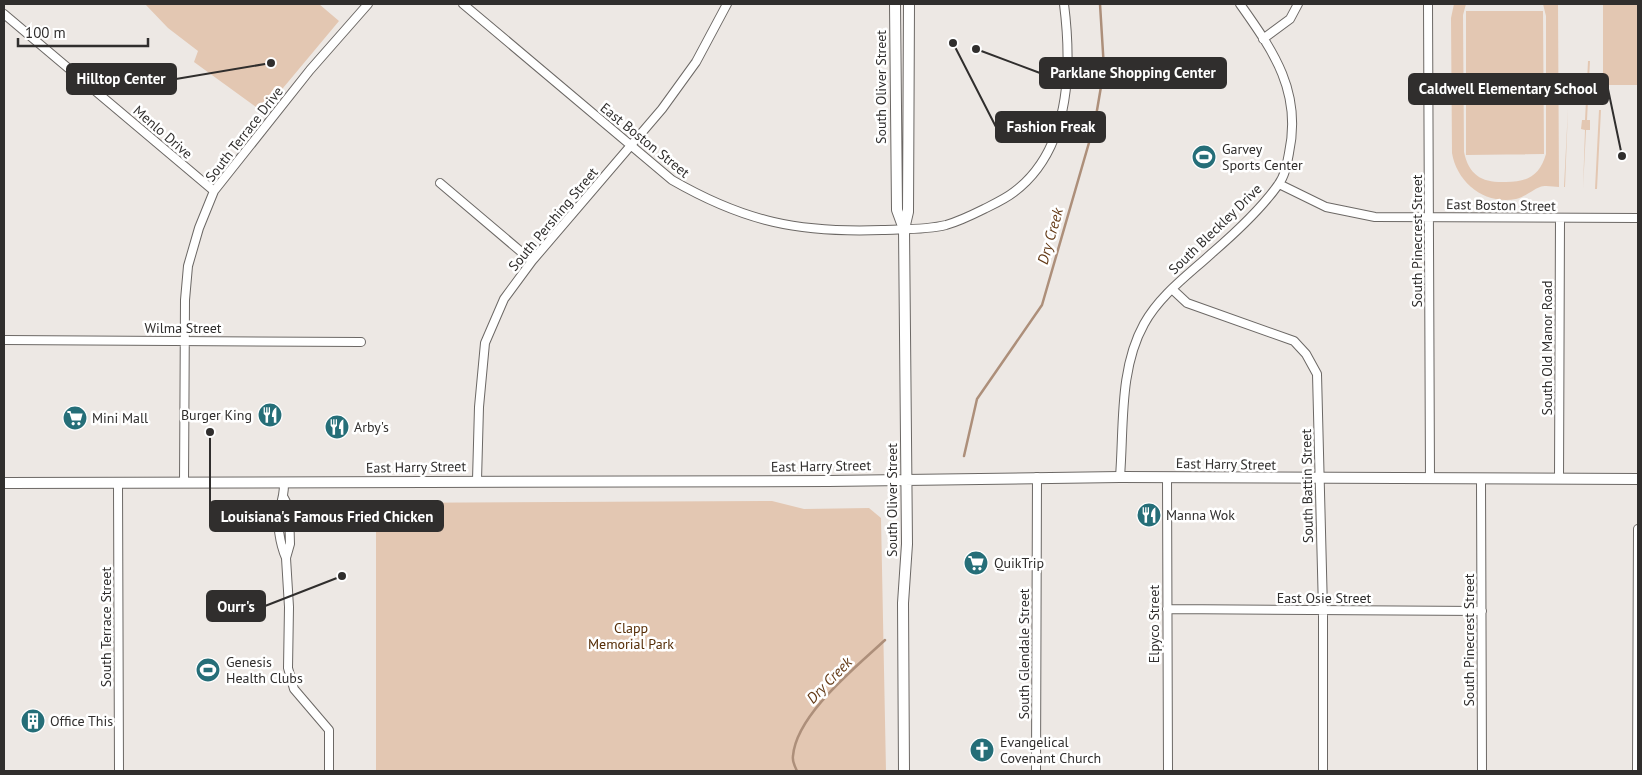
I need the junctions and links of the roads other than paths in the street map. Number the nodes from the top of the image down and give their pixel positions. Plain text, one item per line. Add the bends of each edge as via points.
1 (368, 4) edge
2 (463, 4) edge
3 (727, 4) edge
4 (895, 4) edge
5 (909, 4) edge
6 (1064, 4) edge
7 (1240, 4) edge
8 (1298, 4) edge
9 (1428, 4) edge
10 (4, 14) edge
11 (1263, 39) junction
12 (631, 146) junction
13 (440, 183) dead end
14 (1279, 184) junction
15 (214, 191) junction
16 (1430, 217) junction
17 (1560, 218) junction
18 (1638, 218) edge
19 (904, 229) junction
20 (532, 261) junction
21 (1172, 289) junction
22 (4, 340) edge
23 (185, 340) junction
24 (361, 342) dead end
25 (1037, 477) junction
26 (1120, 477) junction
27 (1167, 477) junction
28 (906, 479) junction
29 (1318, 479) junction
30 (1430, 479) junction
31 (1481, 479) junction
32 (1559, 479) junction
33 (1638, 479) edge
34 (477, 480) junction
35 (4, 483) edge
36 (118, 483) junction
37 (184, 483) junction
38 (284, 484) junction
39 (1638, 529) edge
40 (1167, 609) junction
41 (1323, 610) junction
42 (1482, 611) junction
43 (119, 771) edge
44 (329, 771) edge
45 (904, 771) edge
46 (1036, 771) edge
47 (1168, 771) edge
48 (1323, 771) edge
49 (1482, 771) edge
50 (1637, 771) edge

1 - 15 street, South Terrace Drive via 310,70
2 - 12 street, East Boston Street
3 - 12 street, South Pershing Street via 696,62
4 - 19 main road, South Oliver Street via 896,210
5 - 19 main road, South Oliver Street via 908,212
6 - 19 street via 1069,48 1066,99 1055,134 1036,170 1015,192 961,221 944,226
7 - 11 street, South Bleckley Drive
8 - 11 street via 1290,19
9 - 16 street, South Pinecrest Street
10 - 15 street, Menlo Drive
11 - 14 street, South Bleckley Drive via 1290,90 1293,135
12 - 19 street, East Boston Street via 672,180 708,201 750,216 810,229
12 - 20 street, South Pershing Street
13 - 20 street
14 - 16 street, East Boston Street via 1326,207 1375,217
14 - 21 street, South Bleckley Drive via 1224,242
15 - 23 street, South Terrace Drive via 188,266
16 - 17 street, East Boston Street
16 - 30 street, South Pinecrest Street
17 - 18 street, East Boston Street
17 - 32 street, South Old Manor Road
19 - 28 main road, South Oliver Street
20 - 34 street, South Pershing Street via 504,299 485,343
21 - 26 street, South Bleckley Drive via 1144,323 1131,354
21 - 29 street, South Battin Street via 1186,303 1294,341 1306,354 1316,374
22 - 23 street, Wilma Street
23 - 24 street, Wilma Street
23 - 37 street, South Terrace Drive
25 - 26 main road, East Harry Street
25 - 28 main road, East Harry Street
25 - 46 street, South Glendale Street
26 - 27 main road, East Harry Street
27 - 29 main road, East Harry Street
27 - 40 street, Elpyco Street
28 - 34 main road, East Harry Street
28 - 45 main road, South Oliver Street
29 - 30 main road, East Harry Street
29 - 41 street, South Battin Street
30 - 31 main road, East Harry Street
31 - 32 main road, East Harry Street
31 - 42 street, South Pinecrest Street
32 - 33 main road, East Harry Street
34 - 38 main road, East Harry Street
35 - 36 main road, East Harry Street
36 - 37 main road, East Harry Street
36 - 43 street, South Terrace Street
37 - 38 main road, East Harry Street
38 - 44 street via 280,545 286,558 288,668 294,689 329,730
39 - 50 street
40 - 41 street, East Osie Street
40 - 47 street, Elpyco Street
41 - 42 street, East Osie Street
41 - 48 street, South Battin Street
42 - 49 street, South Pinecrest Street

